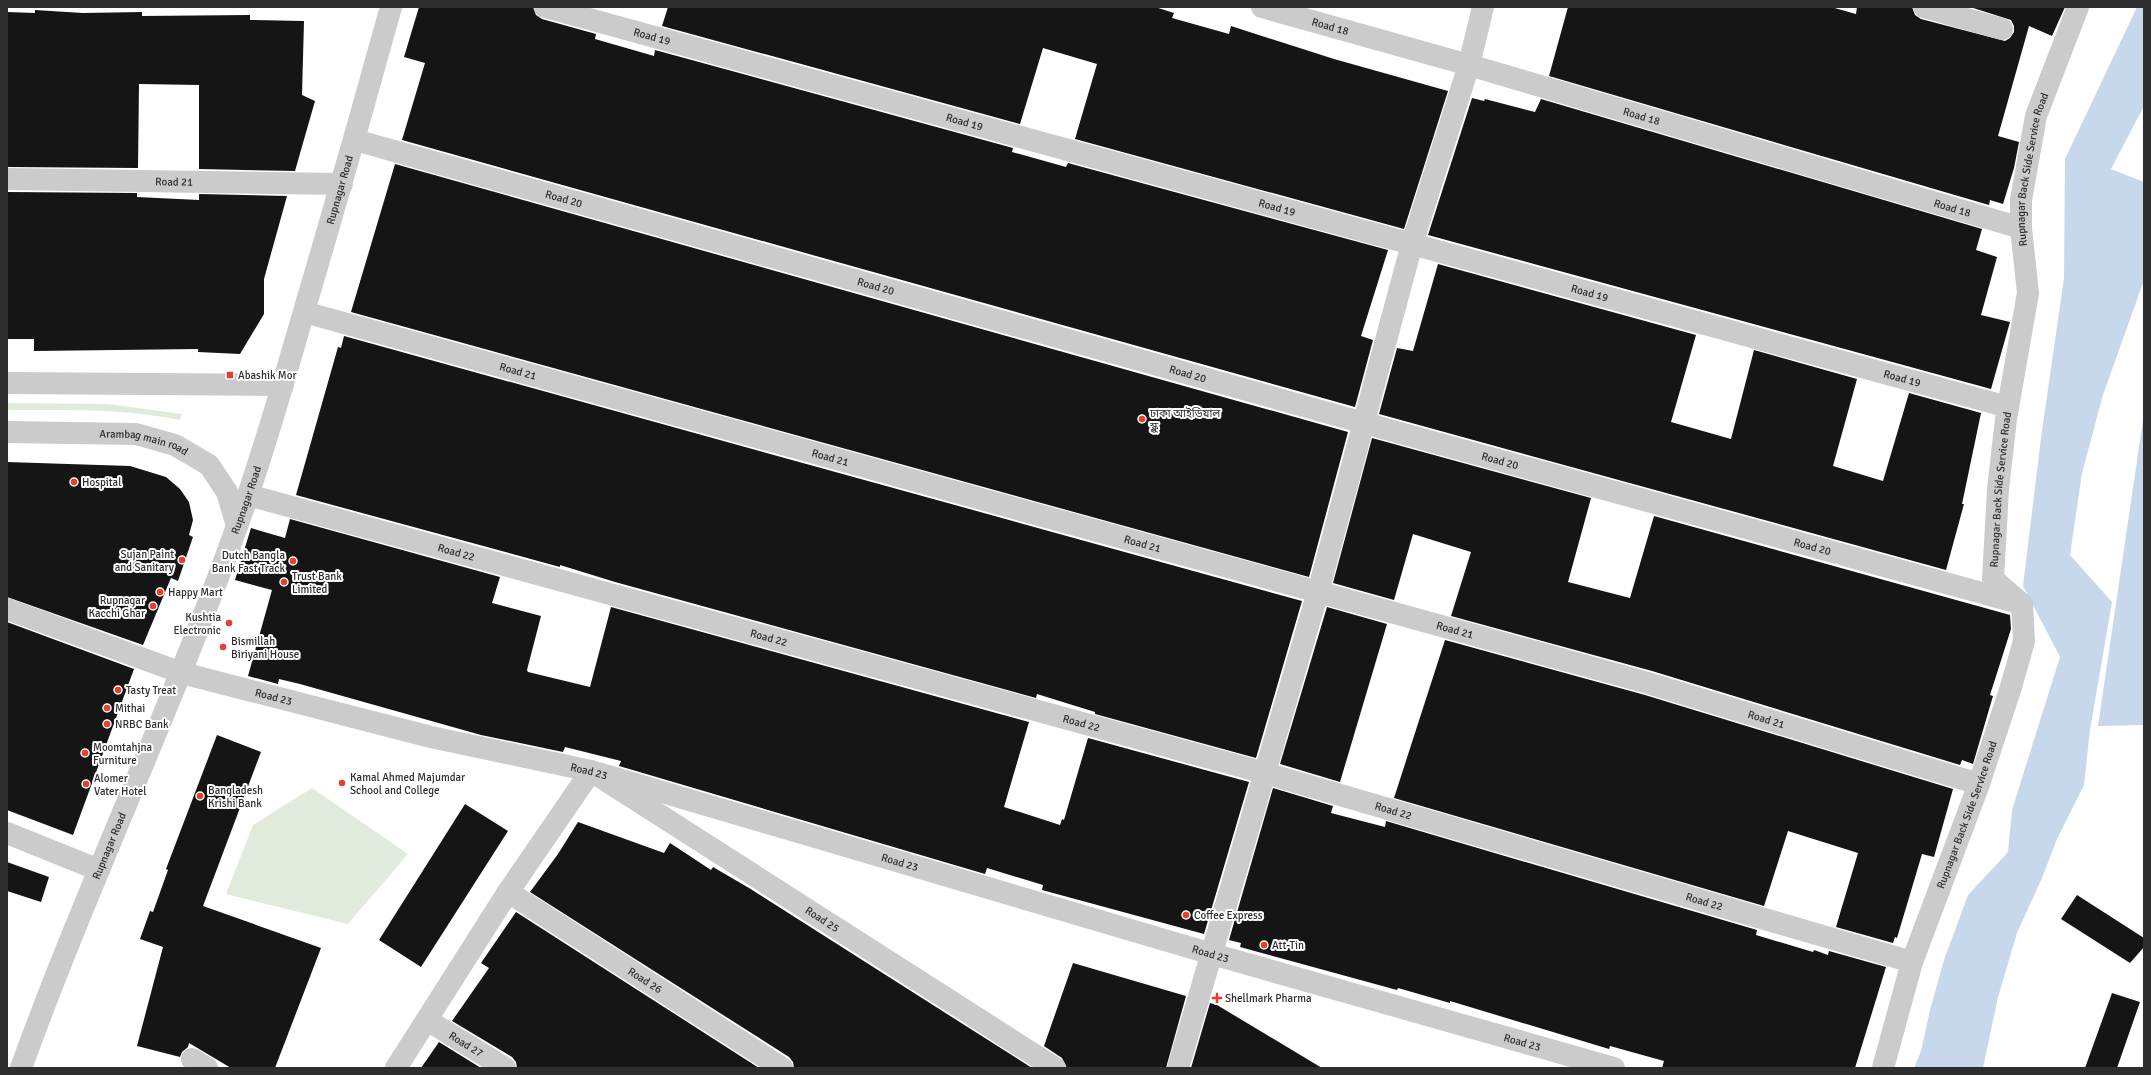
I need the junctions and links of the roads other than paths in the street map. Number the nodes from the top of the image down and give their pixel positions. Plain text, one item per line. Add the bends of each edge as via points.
1 (391, 7) edge
2 (545, 7) edge
3 (1262, 7) edge
4 (1483, 7) edge
5 (1924, 7) edge
6 (2078, 7) edge
7 (2002, 29) dead end
8 (1469, 65) junction
9 (354, 140) junction
10 (7, 179) edge
11 (342, 184) junction
12 (2021, 228) junction
13 (1412, 244) junction
14 (304, 312) junction
15 (7, 383) edge
16 (283, 385) junction
17 (2008, 407) junction
18 (1364, 423) junction
19 (7, 432) edge
20 (248, 495) junction
21 (237, 526) junction
22 (1318, 592) junction
23 (2022, 604) junction
24 (7, 609) edge
25 (182, 672) junction
26 (590, 771) junction
27 (1265, 773) junction
28 (1979, 784) junction
29 (7, 832) edge
30 (99, 870) junction
31 (508, 892) junction
32 (1212, 954) junction
33 (1912, 962) junction
34 (427, 1020) junction
35 (17, 1065) edge
36 (396, 1068) edge
37 (505, 1068) edge
38 (782, 1068) edge
39 (1055, 1068) edge
40 (1178, 1068) edge
41 (1614, 1068) edge
42 (1883, 1068) edge

1 - 9 street, Rupnagar Road
2 - 13 street, Road 19
3 - 8 street, Road 18
4 - 8 street
5 - 7 street
6 - 12 street, Rupnagar Back Side Service Road via 2036,116 2021,200
8 - 12 street, Road 18
8 - 13 street
9 - 11 street, Rupnagar Road
9 - 18 street, Road 20
10 - 11 street, Road 21
11 - 14 street, Rupnagar Road
12 - 17 street, Rupnagar Back Side Service Road via 2028,293
13 - 17 street, Road 19
13 - 18 street
14 - 16 street, Rupnagar Road
14 - 22 street, Road 21
15 - 16 street
16 - 20 street, Rupnagar Road
17 - 23 street, Rupnagar Back Side Service Road via 1998,489 1993,579
18 - 22 street
18 - 23 street, Road 20
19 - 21 street, Arambag main road via 136,434 175,445 210,465 226,492
20 - 21 street, Rupnagar Road
20 - 27 street, Road 22
21 - 25 street, Rupnagar Road
22 - 27 street
22 - 28 street, Road 21 via 1648,683
23 - 28 street, Rupnagar Back Side Service Road via 2024,641
24 - 25 street, Road 23
25 - 26 street, Road 23 via 431,737
25 - 30 street, Rupnagar Road
26 - 31 street
26 - 32 street, Road 23
26 - 39 street, Road 25
27 - 32 street
27 - 33 street, Road 22
28 - 33 street, Rupnagar Back Side Service Road
29 - 30 street
30 - 35 street, Rupnagar Road
31 - 34 street
31 - 38 street, Road 26
32 - 40 street
32 - 41 street, Road 23
33 - 42 street, Rupnagar Back Side Service Road
34 - 36 street
34 - 37 street, Road 27

